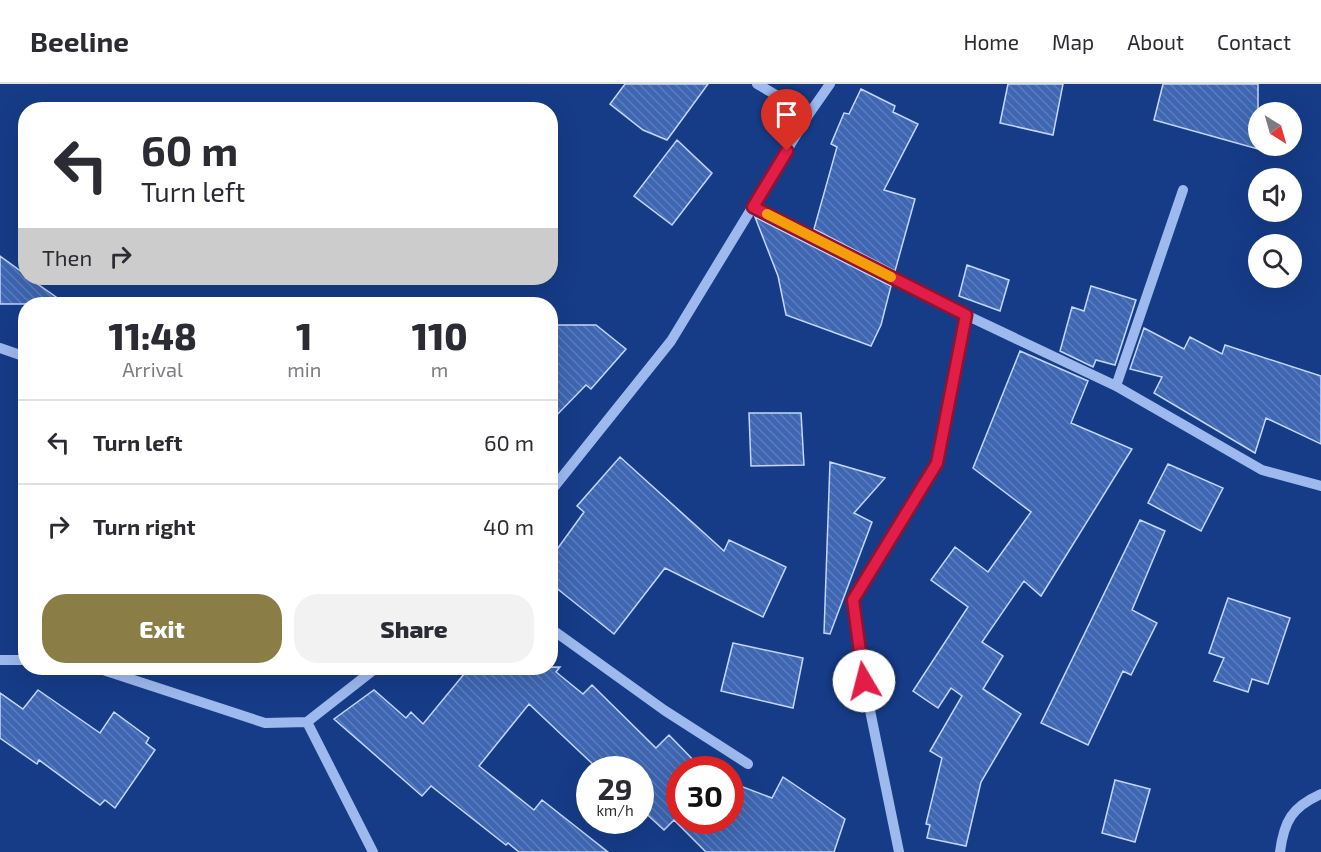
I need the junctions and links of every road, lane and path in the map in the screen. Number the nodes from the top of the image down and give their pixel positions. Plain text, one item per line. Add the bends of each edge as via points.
1 (757, 84) edge
2 (830, 84) edge
3 (809, 114) junction
4 (1183, 190) dead end
5 (753, 207) junction
6 (966, 315) junction
7 (0, 348) edge
8 (18, 354) edge
9 (1116, 386) junction
10 (558, 482) edge
11 (1321, 486) edge
12 (558, 634) edge
13 (0, 660) edge
14 (18, 660) edge
15 (118, 675) edge
16 (367, 675) edge
17 (307, 722) junction
18 (748, 765) dead end
19 (1321, 794) edge
20 (373, 852) edge
21 (899, 852) edge
22 (1281, 852) edge

1 - 3 street
2 - 3 street
3 - 5 street
4 - 9 street
5 - 6 street
5 - 10 street via 671,341
6 - 9 street
6 - 21 street via 937,463 853,600 864,681
7 - 8 street
9 - 11 street via 1262,470
12 - 18 street
13 - 14 street
15 - 17 street via 265,723
16 - 17 street
17 - 20 street
19 - 22 street via 1296,808 1282,837

